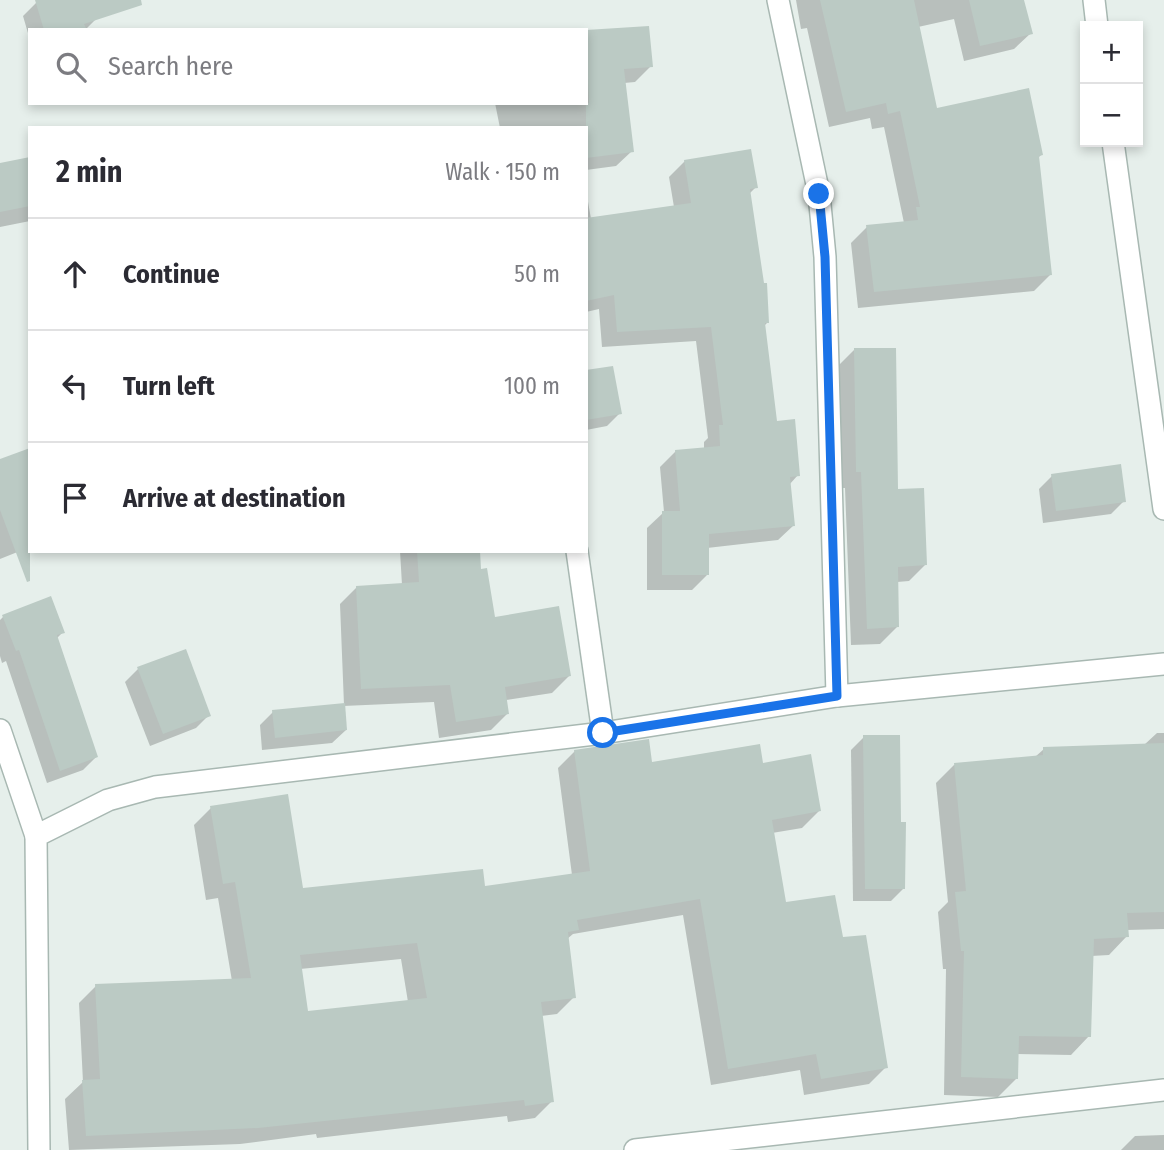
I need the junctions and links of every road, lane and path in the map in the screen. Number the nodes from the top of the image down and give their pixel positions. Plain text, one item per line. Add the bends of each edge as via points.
1 (778, 0) edge
2 (1094, 0) edge
3 (1096, 21) edge
4 (1114, 147) edge
5 (1164, 509) edge
6 (577, 553) edge
7 (1164, 664) edge
8 (837, 696) junction
9 (0, 730) edge
10 (603, 733) junction
11 (37, 836) junction
12 (1164, 1090) edge
13 (39, 1150) edge
14 (635, 1150) edge

1 - 8 street via 823,232
2 - 3 street
4 - 5 street
6 - 10 street
7 - 8 street
8 - 10 street
9 - 11 street
10 - 11 street via 155,787 108,800
11 - 13 street
12 - 14 street

